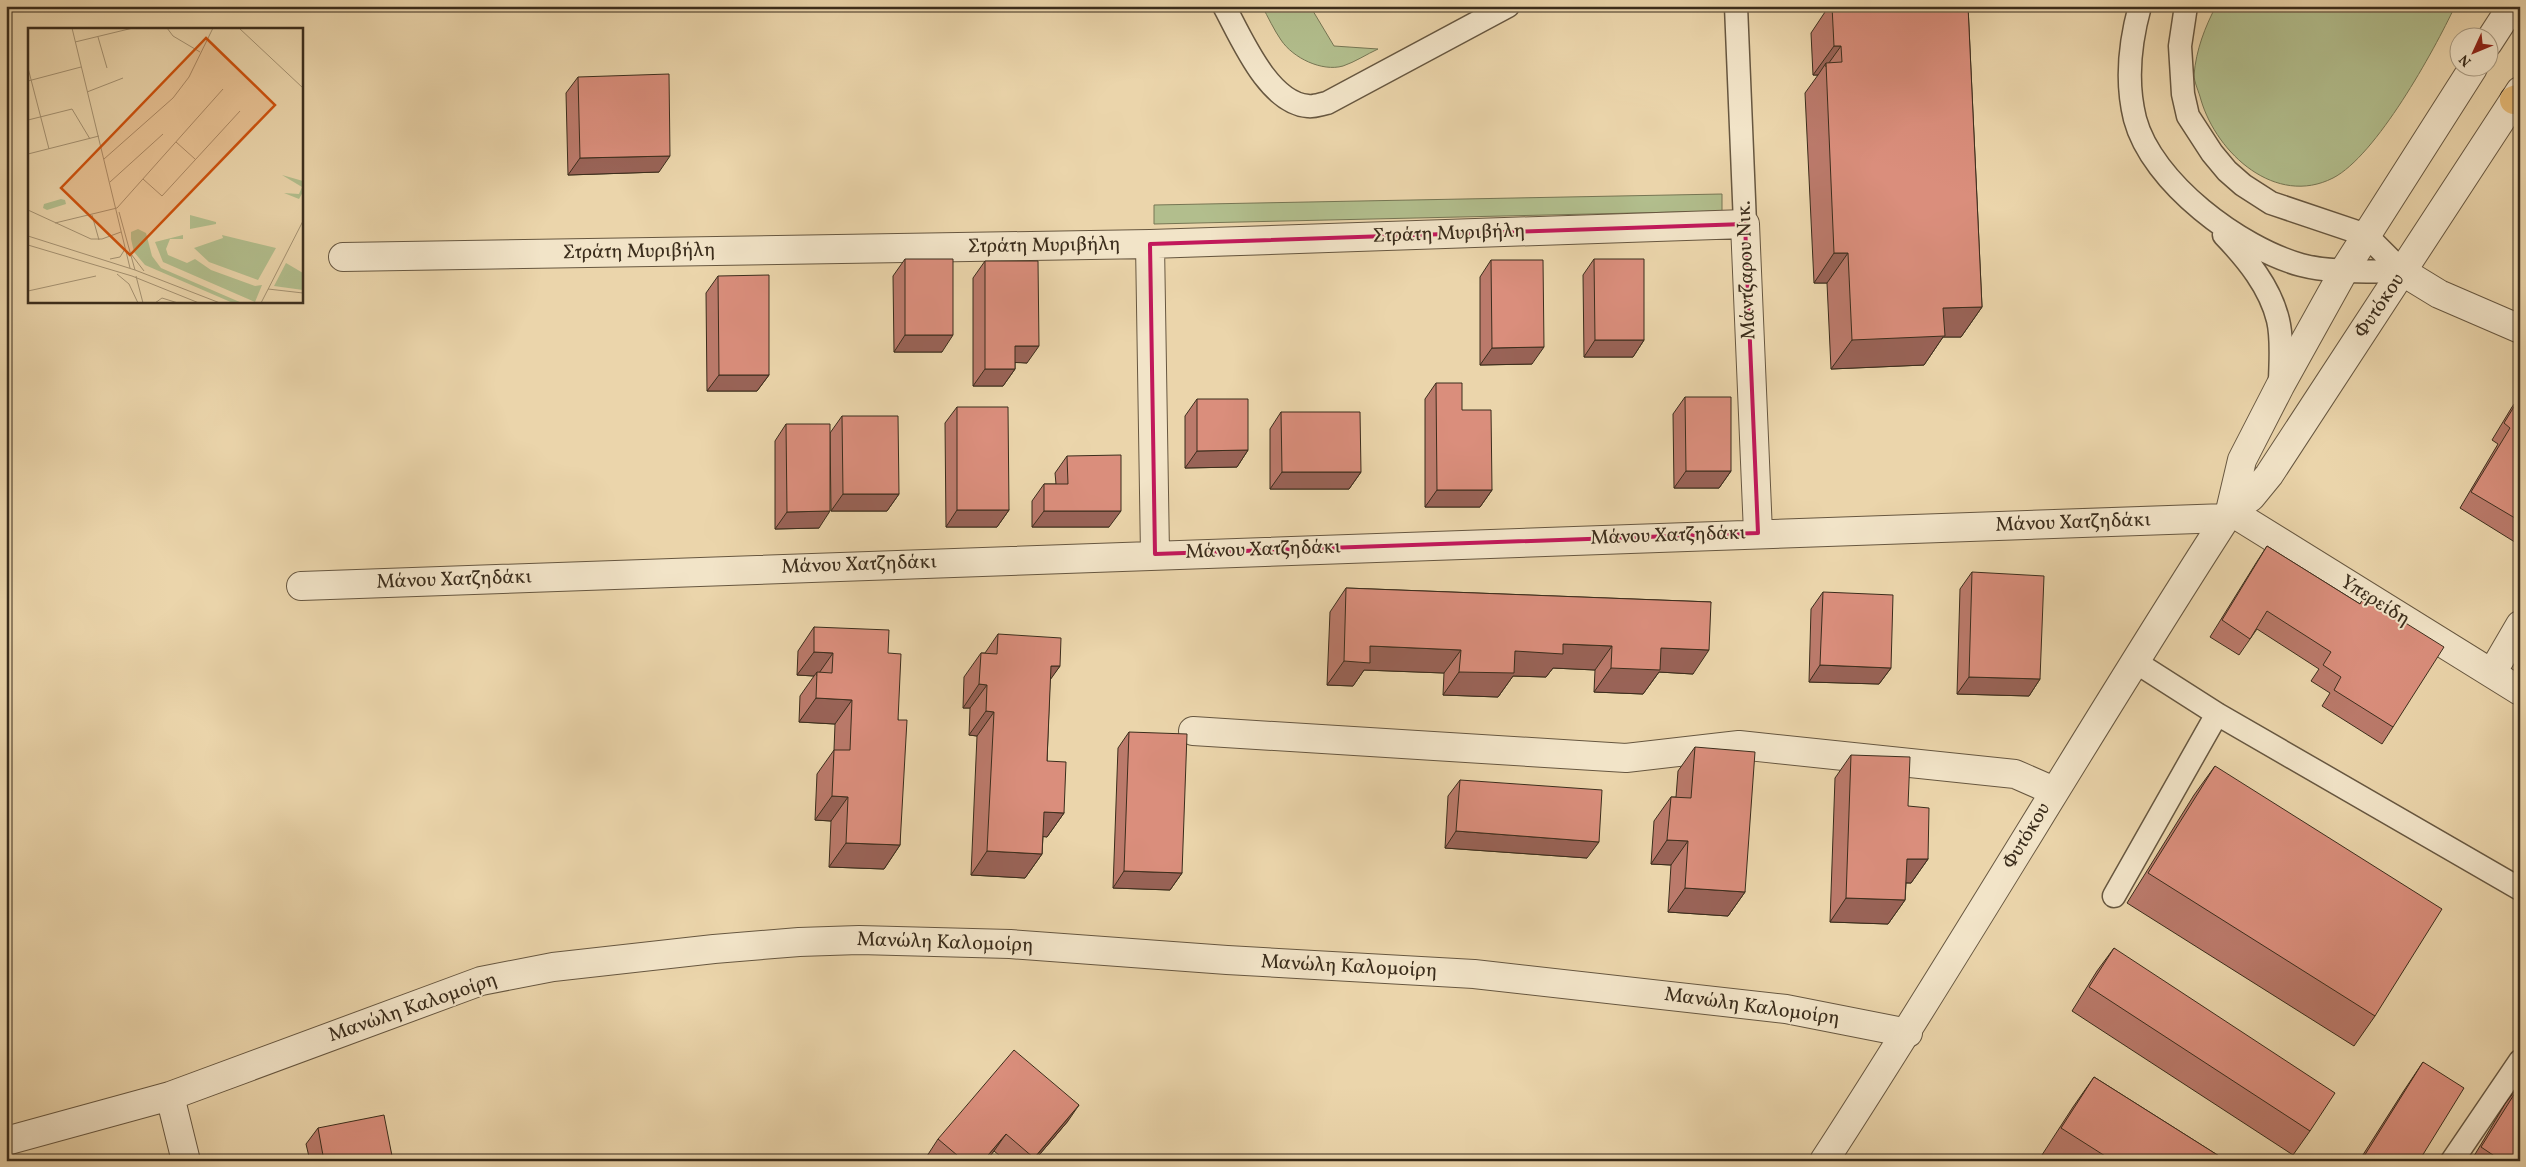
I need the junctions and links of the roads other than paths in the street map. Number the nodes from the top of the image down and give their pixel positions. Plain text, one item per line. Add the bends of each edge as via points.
1 (1224, 6) edge
2 (1508, 6) edge
3 (1736, 6) edge
4 (2140, 6) edge
5 (2186, 6) edge
6 (2512, 6) edge
7 (2498, 28) edge
8 (2467, 78) edge
9 (2518, 96) edge
10 (2203, 213) junction
11 (1745, 224) junction
12 (2366, 234) junction
13 (1150, 244) junction
14 (343, 257) dead end
15 (2345, 269) junction
16 (2403, 272) junction
17 (2520, 329) edge
18 (2280, 386) junction
19 (2228, 515) junction
20 (1758, 533) junction
21 (1155, 554) junction
22 (300, 586) dead end
23 (2520, 625) edge
24 (2134, 661) junction
25 (2492, 674) junction
26 (2520, 691) edge
27 (2217, 714) junction
28 (1193, 731) dead end
29 (2054, 791) junction
30 (2520, 889) edge
31 (2114, 896) dead end
32 (1908, 1033) junction
33 (2520, 1062) edge
34 (170, 1096) junction
35 (6, 1141) edge
36 (186, 1161) edge
37 (1824, 1161) edge
38 (2452, 1161) edge

1 - 2 lane via 1251,56 1272,84 1284,96 1310,106 1327,104
3 - 11 lane, Μάντζαρου Νικ.
4 - 10 lane via 2134,26 2130,84 2136,120 2146,144 2159,163
5 - 12 lane via 2180,46 2183,94 2188,116 2212,153 2238,180 2271,203
6 - 7 street
8 - 12 street, Φυτόκου
9 - 16 street, Φυτόκου
10 - 15 lane via 2246,241 2283,258 2316,268
10 - 18 lane via 2246,259 2271,298 2280,335
11 - 13 street, Στράτη Μυριβήλη
11 - 20 street, Μάντζαρου Νικ.
12 - 15 street, Φυτόκου
12 - 16 lane
13 - 14 street, Στράτη Μυριβήλη
13 - 21 street
15 - 16 lane
15 - 18 street, Φυτόκου
16 - 17 street via 2439,294
16 - 19 street, Φυτόκου via 2269,475 2251,497
18 - 19 street, Φυτόκου via 2242,460
19 - 20 street, Μάνου Χατζηδάκι
19 - 24 street, Φυτόκου
19 - 25 street, Υπερείδη
20 - 21 street, Μάνου Χατζηδάκι
21 - 22 street, Μάνου Χατζηδάκι
23 - 25 street
24 - 27 lane
24 - 29 street, Φυτόκου
25 - 26 street, Υπερείδη
27 - 30 lane
27 - 31 lane
28 - 29 street via 1626,758 1739,745 2015,774
29 - 32 street, Φυτόκου
32 - 34 street, Μανώλη Καλομοίρη via 1786,1009 1474,974 1010,944 859,940 799,942 714,948 553,967 481,981
32 - 37 street, Φυτόκου
33 - 38 lane
34 - 35 street, Μανώλη Καλομοίρη
34 - 36 street

